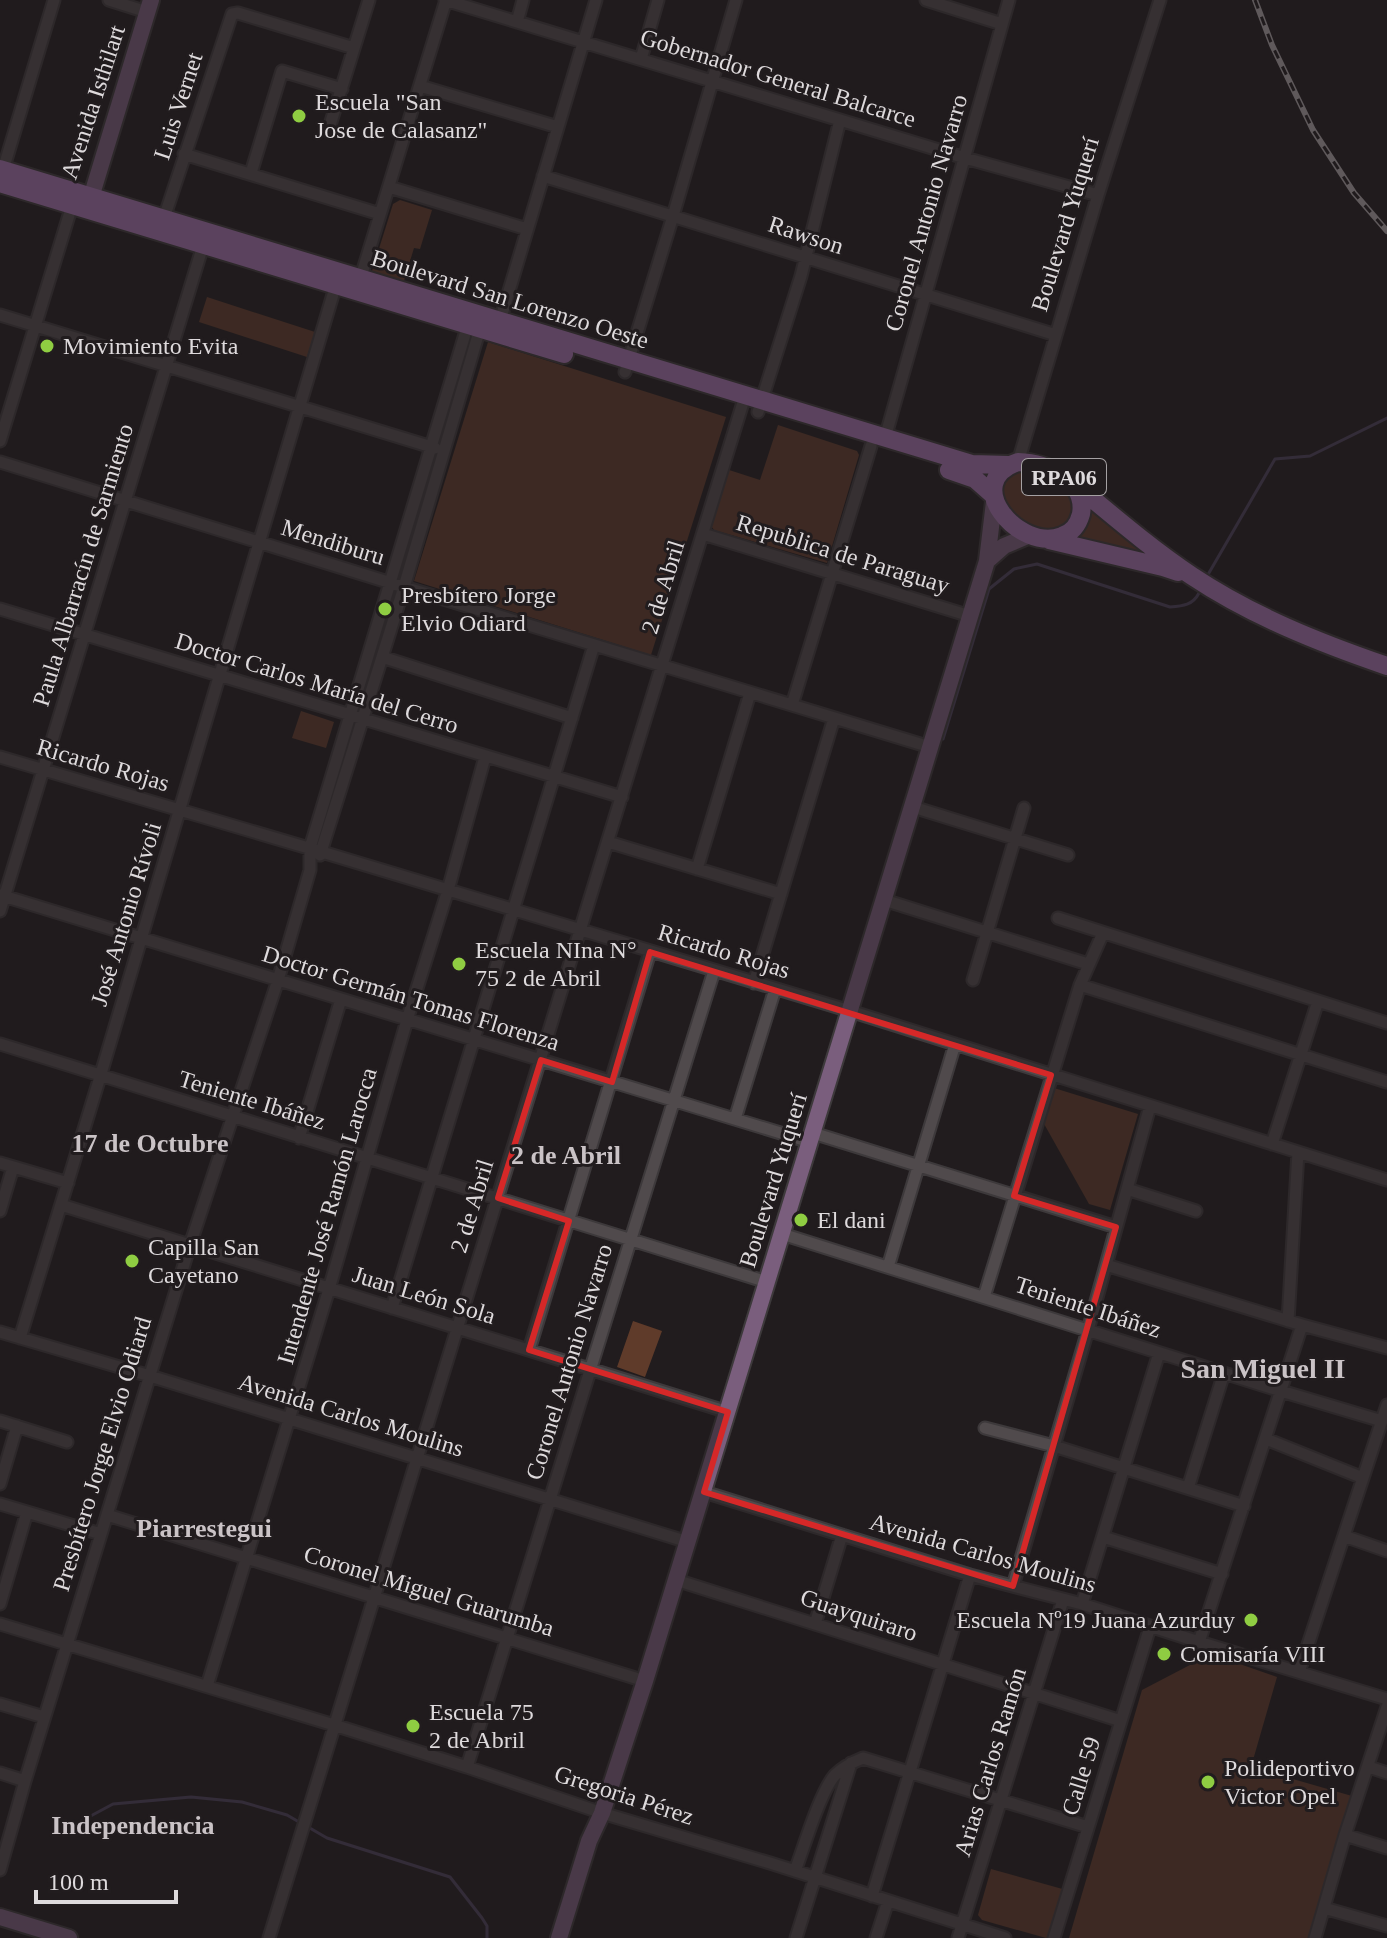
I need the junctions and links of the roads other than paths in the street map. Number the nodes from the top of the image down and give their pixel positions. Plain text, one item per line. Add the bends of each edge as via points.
1 (54, 0) edge
2 (109, 0) edge
3 (369, 0) edge
4 (446, 0) edge
5 (523, 0) edge
6 (596, 0) edge
7 (658, 0) edge
8 (736, 0) edge
9 (926, 0) edge
10 (1009, 0) edge
11 (1160, 0) edge
12 (149, 6) edge
13 (517, 22) junction
14 (1002, 24) junction
15 (584, 42) junction
16 (354, 48) junction
17 (641, 59) junction
18 (712, 81) junction
19 (420, 86) junction
20 (342, 89) junction
21 (840, 120) junction
22 (330, 125) dead end
23 (558, 127) junction
24 (184, 154) junction
25 (965, 158) junction
26 (251, 173) junction
27 (1, 174) edge
28 (543, 176) junction
29 (389, 187) junction
30 (1098, 195) junction
31 (81, 200) junction
32 (380, 214) junction
33 (673, 216) junction
34 (164, 218) junction
35 (527, 229) junction
36 (205, 238) junction
37 (805, 257) junction
38 (338, 279) junction
39 (359, 285) junction
40 (925, 296) junction
41 (0, 315) edge
42 (481, 321) junction
43 (35, 326) junction
44 (1056, 335) junction
45 (166, 366) junction
46 (626, 366) junction
47 (752, 404) junction
48 (301, 406) junction
49 (0, 441) edge
50 (878, 442) junction
51 (437, 449) junction
52 (0, 462) edge
53 (1013, 463) junction
54 (1072, 482) junction
55 (993, 498) junction
56 (124, 500) junction
57 (703, 534) junction
58 (1030, 535) junction
59 (1049, 540) junction
60 (259, 542) junction
61 (987, 561) junction
62 (832, 574) junction
63 (1195, 578) junction
64 (390, 583) junction
65 (404, 587) junction
66 (0, 609) edge
67 (970, 616) junction
68 (84, 635) junction
69 (594, 645) junction
70 (382, 657) junction
71 (662, 665) junction
72 (1387, 666) edge
73 (219, 676) junction
74 (750, 693) junction
75 (792, 705) junction
76 (350, 714) junction
77 (362, 718) junction
78 (572, 718) junction
79 (834, 718) junction
80 (930, 747) junction
81 (0, 757) edge
82 (485, 757) junction
83 (43, 770) junction
84 (554, 777) junction
85 (622, 797) junction
86 (913, 807) junction
87 (1024, 808) dead end
88 (180, 810) junction
89 (1015, 838) junction
90 (608, 842) junction
91 (310, 848) junction
92 (322, 852) junction
93 (1068, 855) dead end
94 (697, 869) junction
95 (310, 870) junction
96 (448, 890) junction
97 (781, 894) junction
98 (2, 896) edge
99 (884, 900) junction
100 (513, 910) junction
101 (0, 911) edge
102 (1058, 918) dead end
103 (581, 931) junction
104 (987, 932) junction
105 (1103, 933) junction
106 (141, 939) junction
107 (650, 952) junction
108 (1088, 964) junction
109 (714, 971) junction
110 (278, 980) junction
111 (973, 980) dead end
112 (754, 983) junction
113 (1080, 985) junction
114 (775, 989) junction
115 (341, 999) junction
116 (1318, 1001) junction
117 (850, 1011) junction
118 (407, 1020) junction
119 (1387, 1023) edge
120 (474, 1039) junction
121 (0, 1044) edge
122 (955, 1044) junction
123 (1301, 1055) junction
124 (541, 1060) junction
125 (1051, 1075) junction
126 (100, 1077) junction
127 (612, 1082) junction
128 (1387, 1082) edge
129 (674, 1101) junction
130 (1150, 1106) junction
131 (233, 1117) junction
132 (735, 1119) junction
133 (811, 1137) junction
134 (299, 1138) junction
135 (1272, 1144) junction
136 (1298, 1152) junction
137 (367, 1159) junction
138 (0, 1163) edge
139 (919, 1165) junction
140 (13, 1167) junction
141 (432, 1178) junction
142 (1387, 1180) edge
143 (68, 1183) junction
144 (1127, 1189) junction
145 (1014, 1196) junction
146 (498, 1198) junction
147 (61, 1205) junction
148 (0, 1211) edge
149 (1196, 1211) dead end
150 (569, 1221) junction
151 (1116, 1227) junction
152 (782, 1234) junction
153 (630, 1240) junction
154 (190, 1245) junction
155 (1106, 1265) junction
156 (888, 1267) junction
157 (767, 1282) junction
158 (329, 1289) junction
159 (984, 1297) junction
160 (392, 1308) junction
161 (1288, 1321) junction
162 (1302, 1325) junction
163 (458, 1328) junction
164 (1088, 1330) junction
165 (0, 1332) edge
166 (20, 1338) junction
167 (1387, 1348) edge
168 (529, 1350) junction
169 (1159, 1353) junction
170 (590, 1369) junction
171 (1224, 1373) junction
172 (150, 1376) junction
173 (1281, 1391) junction
174 (1387, 1405) edge
175 (728, 1412) junction
176 (289, 1420) junction
177 (0, 1421) edge
178 (1382, 1421) junction
179 (17, 1426) junction
180 (985, 1428) dead end
181 (1266, 1439) junction
182 (67, 1442) dead end
183 (1054, 1446) junction
184 (417, 1459) junction
185 (1124, 1469) junction
186 (1363, 1478) junction
187 (0, 1484) edge
188 (1188, 1488) junction
189 (704, 1492) junction
190 (550, 1500) junction
191 (0, 1504) edge
192 (1244, 1506) junction
193 (27, 1512) junction
194 (107, 1515) junction
195 (101, 1534) junction
196 (842, 1535) junction
197 (1344, 1536) junction
198 (1103, 1537) junction
199 (688, 1542) junction
200 (1387, 1551) edge
201 (247, 1557) junction
202 (1222, 1574) junction
203 (970, 1575) junction
204 (676, 1580) junction
205 (1013, 1586) junction
206 (375, 1597) junction
207 (1063, 1600) junction
208 (0, 1604) edge
209 (1082, 1604) junction
210 (0, 1624) edge
211 (815, 1624) junction
212 (1150, 1627) junction
213 (507, 1639) junction
214 (1199, 1642) junction
215 (67, 1644) junction
216 (942, 1664) junction
217 (1299, 1672) junction
218 (645, 1681) junction
219 (207, 1686) junction
220 (1035, 1693) junction
221 (1387, 1699) edge
222 (0, 1704) edge
223 (1387, 1707) edge
224 (44, 1717) junction
225 (1121, 1721) junction
226 (334, 1725) junction
227 (857, 1760) junction
228 (467, 1767) junction
229 (1369, 1767) junction
230 (910, 1772) junction
231 (0, 1773) edge
232 (1387, 1773) edge
233 (25, 1781) junction
234 (1001, 1800) junction
235 (602, 1813) junction
236 (1088, 1827) junction
237 (1345, 1835) junction
238 (1387, 1848) edge
239 (0, 1870) edge
240 (795, 1871) junction
241 (816, 1878) junction
242 (872, 1896) junction
243 (888, 1901) junction
244 (1324, 1908) junction
245 (0, 1917) edge
246 (962, 1924) junction
247 (1387, 1926) edge
248 (69, 1938) edge
249 (269, 1938) edge
250 (559, 1938) edge
251 (568, 1938) edge
252 (796, 1938) edge
253 (876, 1938) edge
254 (958, 1938) edge
255 (1005, 1938) edge
256 (1054, 1938) edge
257 (1315, 1938) edge

1 - 27 street
2 - 12 street
3 - 16 street
4 - 13 street, Gobernador General Balcarce
4 - 19 street
5 - 13 street
6 - 15 street, Presbítero Jorge Elvio Odiard
7 - 17 street
8 - 18 street
9 - 14 street
10 - 14 street, Coronel Antonio Navarro
11 - 30 street, Boulevard Yuquerí
12 - 31 main road, Avenida Isthilart via 93,191
13 - 15 street, Gobernador General Balcarce
14 - 25 street, Coronel Antonio Navarro
15 - 17 street, Gobernador General Balcarce
15 - 23 street, Presbítero Jorge Elvio Odiard
16 - 20 street
16 - 24 street, Luis Vernet via 233,13
17 - 18 street, Gobernador General Balcarce
18 - 21 street, Gobernador General Balcarce
18 - 33 street
19 - 23 street
19 - 29 street
20 - 22 street
20 - 26 street via 282,71
21 - 25 street, Gobernador General Balcarce
21 - 37 street, 2 de Abril
23 - 28 street, Presbítero Jorge Elvio Odiard
24 - 26 street
24 - 34 street, Luis Vernet
25 - 30 street, Gobernador General Balcarce
25 - 40 street, Coronel Antonio Navarro
26 - 32 street
27 - 31 main road, Boulevard San Lorenzo Oeste
28 - 33 street, Rawson
28 - 35 street, Presbítero Jorge Elvio Odiard
29 - 32 street
29 - 35 street
30 - 44 street, Boulevard Yuquerí
31 - 34 main road, Boulevard San Lorenzo Oeste
31 - 36 main road, Boulevard San Lorenzo Oeste
31 - 43 street, Avenida Isthilart via 70,212
32 - 39 street
33 - 37 street, Rawson
33 - 46 street
34 - 36 main road, Boulevard San Lorenzo Oeste
35 - 42 street, Presbítero Jorge Elvio Odiard
36 - 38 main road, Boulevard San Lorenzo Oeste
36 - 45 street, Paula Albarracín de Sarmiento
37 - 40 street, Rawson
37 - 47 street, 2 de Abril
38 - 39 main road, Boulevard San Lorenzo Oeste
38 - 48 street, José Antonio Rívoli
39 - 42 main road, Boulevard San Lorenzo Oeste
40 - 44 street, Rawson
40 - 50 street, Coronel Antonio Navarro
41 - 43 street
42 - 46 main road, Boulevard San Lorenzo Oeste
42 - 51 street, Presbítero Jorge Elvio Odiard
43 - 45 street
43 - 49 street, Avenida Isthilart
44 - 53 street, Boulevard Yuquerí
45 - 48 street
45 - 56 street, Paula Albarracín de Sarmiento
46 - 47 main road, Boulevard San Lorenzo Oeste
47 - 50 main road, Boulevard San Lorenzo Oeste
47 - 57 street, 2 de Abril
48 - 51 street
48 - 60 street, José Antonio Rívoli
50 - 53 main road, Boulevard San Lorenzo Oeste via 972,464
50 - 55 main road, Boulevard San Lorenzo Oeste via 966,475 983,484
50 - 62 street, Coronel Antonio Navarro
51 - 64 street, Presbítero Jorge Elvio Odiard
51 - 65 street, Presbítero Jorge Elvio Odiard
52 - 56 street, Mendiburu
53 - 54 main road, RPA06 via 1030,462
53 - 55 main road, RPA06 via 997,477
54 - 59 main road, RPA06 via 1082,507 1079,521 1073,531
54 - 63 main road, RPA06
55 - 58 main road, RPA06 via 1012,524
55 - 61 main road, Boulevard Yuquerí
56 - 60 street, Mendiburu
56 - 68 street, Paula Albarracín de Sarmiento
57 - 62 street, Republica de Paraguay
57 - 71 street, 2 de Abril
58 - 59 main road, RPA06
58 - 61 main road via 1004,546
59 - 63 main road, RPA06
60 - 64 street, Mendiburu
60 - 73 street, José Antonio Rívoli
61 - 67 main road, Boulevard Yuquerí
62 - 67 street, Republica de Paraguay
62 - 75 street, Coronel Antonio Navarro
63 - 72 main road, RPA06 via 1322,644
64 - 65 street, Mendiburu
64 - 76 street, Presbítero Jorge Elvio Odiard
65 - 69 street, Mendiburu
65 - 70 street, Presbítero Jorge Elvio Odiard
66 - 68 street, Doctor Carlos María del Cerro
67 - 80 main road, Boulevard Yuquerí
68 - 73 street, Doctor Carlos María del Cerro
68 - 83 street, Paula Albarracín de Sarmiento
69 - 71 street, Mendiburu
69 - 78 street
70 - 77 street, Presbítero Jorge Elvio Odiard
70 - 78 street
71 - 74 street, Mendiburu
71 - 85 street, 2 de Abril
73 - 76 street, Doctor Carlos María del Cerro
73 - 88 street, José Antonio Rívoli
74 - 75 street, Mendiburu
74 - 94 street
75 - 79 street, Mendiburu
76 - 77 street, Doctor Carlos María del Cerro
76 - 91 street, Presbítero Jorge Elvio Odiard
77 - 82 street, Doctor Carlos María del Cerro
77 - 92 street, Presbítero Jorge Elvio Odiard
78 - 84 street
79 - 80 street, Mendiburu
79 - 97 street
80 - 86 main road, Boulevard Yuquerí
81 - 83 street, Ricardo Rojas
82 - 84 street, Doctor Carlos María del Cerro
82 - 96 street, Intendente José Ramón Larocca
83 - 88 street, Ricardo Rojas
83 - 98 street, Paula Albarracín de Sarmiento
84 - 85 street, Doctor Carlos María del Cerro
84 - 100 street
85 - 90 street, 2 de Abril
86 - 89 street
86 - 99 main road, Boulevard Yuquerí
87 - 89 street
88 - 91 street, Ricardo Rojas
88 - 106 street, José Antonio Rívoli
89 - 93 street
89 - 104 street
90 - 94 street
90 - 103 street, 2 de Abril
91 - 92 street, Ricardo Rojas
91 - 95 street, Presbítero Jorge Elvio Odiard
92 - 95 street, Presbítero Jorge Elvio Odiard
92 - 96 street, Ricardo Rojas
94 - 97 street
95 - 110 street, Presbítero Jorge Elvio Odiard
96 - 100 street, Ricardo Rojas
96 - 118 street, Intendente José Ramón Larocca
97 - 112 street
98 - 101 street, Paula Albarracín de Sarmiento
98 - 106 street, Doctor Germán Tomas Florenza
99 - 104 street
99 - 117 main road, Boulevard Yuquerí
100 - 103 street, Ricardo Rojas
100 - 120 street
102 - 105 street
103 - 107 street, Ricardo Rojas
103 - 124 street, 2 de Abril
104 - 108 street
104 - 111 street
105 - 108 street
105 - 116 street
106 - 110 street, Doctor Germán Tomas Florenza
106 - 126 street, José Antonio Rívoli
107 - 109 street, Ricardo Rojas
107 - 127 street
108 - 113 street
109 - 112 street, Ricardo Rojas
109 - 129 street, Coronel Antonio Navarro
110 - 115 street, Doctor Germán Tomas Florenza
110 - 131 street, Presbítero Jorge Elvio Odiard
112 - 114 street, Ricardo Rojas
113 - 123 street
113 - 125 street
114 - 117 street, Ricardo Rojas
114 - 132 street
115 - 118 street, Doctor Germán Tomas Florenza
115 - 134 street
116 - 119 street
116 - 123 street
117 - 122 street, Ricardo Rojas
117 - 133 main road, Boulevard Yuquerí
118 - 120 street, Doctor Germán Tomas Florenza
118 - 137 street, Intendente José Ramón Larocca
120 - 124 street, Doctor Germán Tomas Florenza
120 - 141 street
121 - 126 street, Teniente Ibáñez
122 - 125 street, Ricardo Rojas
122 - 139 street
123 - 128 street
123 - 135 street
124 - 127 street, Doctor Germán Tomas Florenza
124 - 146 street, 2 de Abril
125 - 130 street, Ricardo Rojas
125 - 145 street
126 - 131 street, Teniente Ibáñez
126 - 143 street, José Antonio Rívoli
127 - 129 street, Doctor Germán Tomas Florenza
127 - 150 street
129 - 132 street, Doctor Germán Tomas Florenza
129 - 153 street, Coronel Antonio Navarro
130 - 135 street, Ricardo Rojas
130 - 144 street
131 - 134 street, Teniente Ibáñez
131 - 154 street, Presbítero Jorge Elvio Odiard
132 - 133 street, Doctor Germán Tomas Florenza
133 - 139 street, Doctor Germán Tomas Florenza
133 - 152 main road, Boulevard Yuquerí
134 - 137 street, Teniente Ibáñez
135 - 136 street, Ricardo Rojas
136 - 142 street, Ricardo Rojas
136 - 161 street
137 - 141 street, Teniente Ibáñez
137 - 158 street, Intendente José Ramón Larocca
138 - 140 street
139 - 145 street, Doctor Germán Tomas Florenza
139 - 156 street
140 - 143 street
140 - 148 street
141 - 146 street, Teniente Ibáñez
141 - 160 street
143 - 147 street, José Antonio Rívoli
144 - 149 street
144 - 151 street
145 - 151 street, Doctor Germán Tomas Florenza
145 - 159 street
146 - 150 street, Teniente Ibáñez
146 - 163 street, 2 de Abril
147 - 154 street, Juan León Sola
147 - 166 street, José Antonio Rívoli
150 - 153 street, Teniente Ibáñez
150 - 168 street
151 - 155 street
152 - 156 street, Teniente Ibáñez
152 - 157 main road, Boulevard Yuquerí
153 - 157 street, Teniente Ibáñez
153 - 170 street, Coronel Antonio Navarro
154 - 158 street, Juan León Sola
154 - 172 street, Presbítero Jorge Elvio Odiard
155 - 161 street
155 - 164 street
156 - 159 street, Teniente Ibáñez
157 - 175 main road, Boulevard Yuquerí
158 - 160 street, Juan León Sola
158 - 176 street, Intendente José Ramón Larocca
159 - 164 street, Teniente Ibáñez
160 - 163 street, Juan León Sola
161 - 162 street
162 - 167 street
162 - 173 street
163 - 168 street, Juan León Sola
163 - 184 street, 2 de Abril
164 - 169 street, Teniente Ibáñez
164 - 183 street
165 - 166 street, Avenida Carlos Moulins
166 - 172 street, Avenida Carlos Moulins
168 - 170 street, Juan León Sola
169 - 171 street, Teniente Ibáñez
169 - 185 street
170 - 175 street, Juan León Sola
170 - 190 street, Coronel Antonio Navarro
171 - 173 street, Teniente Ibáñez
171 - 188 street
172 - 176 street, Avenida Carlos Moulins
172 - 194 street, Presbítero Jorge Elvio Odiard
173 - 178 street, Teniente Ibáñez
173 - 181 street
174 - 178 street
175 - 189 main road, Boulevard Yuquerí
176 - 184 street, Avenida Carlos Moulins
176 - 201 street, Intendente José Ramón Larocca
177 - 179 street
178 - 186 street
179 - 182 street
179 - 187 street
180 - 183 street
181 - 186 street
181 - 192 street
183 - 185 street
183 - 205 street
184 - 190 street, Avenida Carlos Moulins
184 - 206 street, 2 de Abril
185 - 188 street
185 - 198 street
186 - 197 street
188 - 192 street
189 - 196 street, Avenida Carlos Moulins
189 - 199 main road, Boulevard Yuquerí
190 - 199 street, Avenida Carlos Moulins
190 - 213 street, Coronel Antonio Navarro
191 - 193 street
192 - 202 street
193 - 195 street
193 - 208 street
194 - 195 street, Presbítero Jorge Elvio Odiard
194 - 201 street, Coronel Miguel Guarumba
195 - 215 street, Presbítero Jorge Elvio Odiard
196 - 203 street, Avenida Carlos Moulins
196 - 211 street
197 - 200 street
197 - 217 street
198 - 202 street
198 - 209 street
199 - 204 main road, Boulevard Yuquerí
201 - 206 street, Coronel Miguel Guarumba
201 - 219 street, Intendente José Ramón Larocca
202 - 214 street
203 - 205 street, Avenida Carlos Moulins
203 - 216 street
204 - 211 street, Guayquiraro
204 - 218 main road, Boulevard Yuquerí
205 - 207 street, Avenida Carlos Moulins
206 - 213 street, Coronel Miguel Guarumba
206 - 226 street, 2 de Abril
207 - 209 street, Avenida Carlos Moulins
207 - 220 street, Arias Carlos Ramón
209 - 212 street, Avenida Carlos Moulins
210 - 215 street, Gregoria Pérez
211 - 216 street, Guayquiraro
212 - 214 street, Avenida Carlos Moulins
212 - 225 street, Calle 59
213 - 218 street, Coronel Miguel Guarumba
213 - 228 street, Coronel Antonio Navarro
214 - 217 street, Avenida Carlos Moulins
215 - 219 street, Gregoria Pérez
215 - 224 street, Presbítero Jorge Elvio Odiard
216 - 220 street, Guayquiraro
216 - 230 street
217 - 221 street, Avenida Carlos Moulins
218 - 235 main road, Boulevard Yuquerí
219 - 226 street, Gregoria Pérez
220 - 225 street, Guayquiraro
220 - 234 street, Arias Carlos Ramón
222 - 224 street
223 - 229 street
224 - 233 street, Presbítero Jorge Elvio Odiard
225 - 236 street, Calle 59
226 - 228 street, Gregoria Pérez
226 - 249 street, 2 de Abril
227 - 230 street
227 - 240 street via 835,1775 826,1790
227 - 241 street
228 - 235 street, Gregoria Pérez
229 - 232 street
229 - 237 street
230 - 234 street
230 - 242 street
231 - 233 street
233 - 239 street, Presbítero Jorge Elvio Odiard
234 - 236 street
234 - 246 street, Arias Carlos Ramón
235 - 240 street, Gregoria Pérez
235 - 250 main road, Boulevard Yuquerí
235 - 251 main road, Boulevard Yuquerí
236 - 256 street, Calle 59
237 - 238 street
237 - 244 street
240 - 241 street, Gregoria Pérez
241 - 242 street, Gregoria Pérez
241 - 252 street
242 - 243 street, Gregoria Pérez
243 - 246 street, Gregoria Pérez
243 - 253 street
244 - 247 street
244 - 257 street
245 - 248 main road
246 - 254 street, Arias Carlos Ramón
246 - 255 street, Gregoria Pérez

